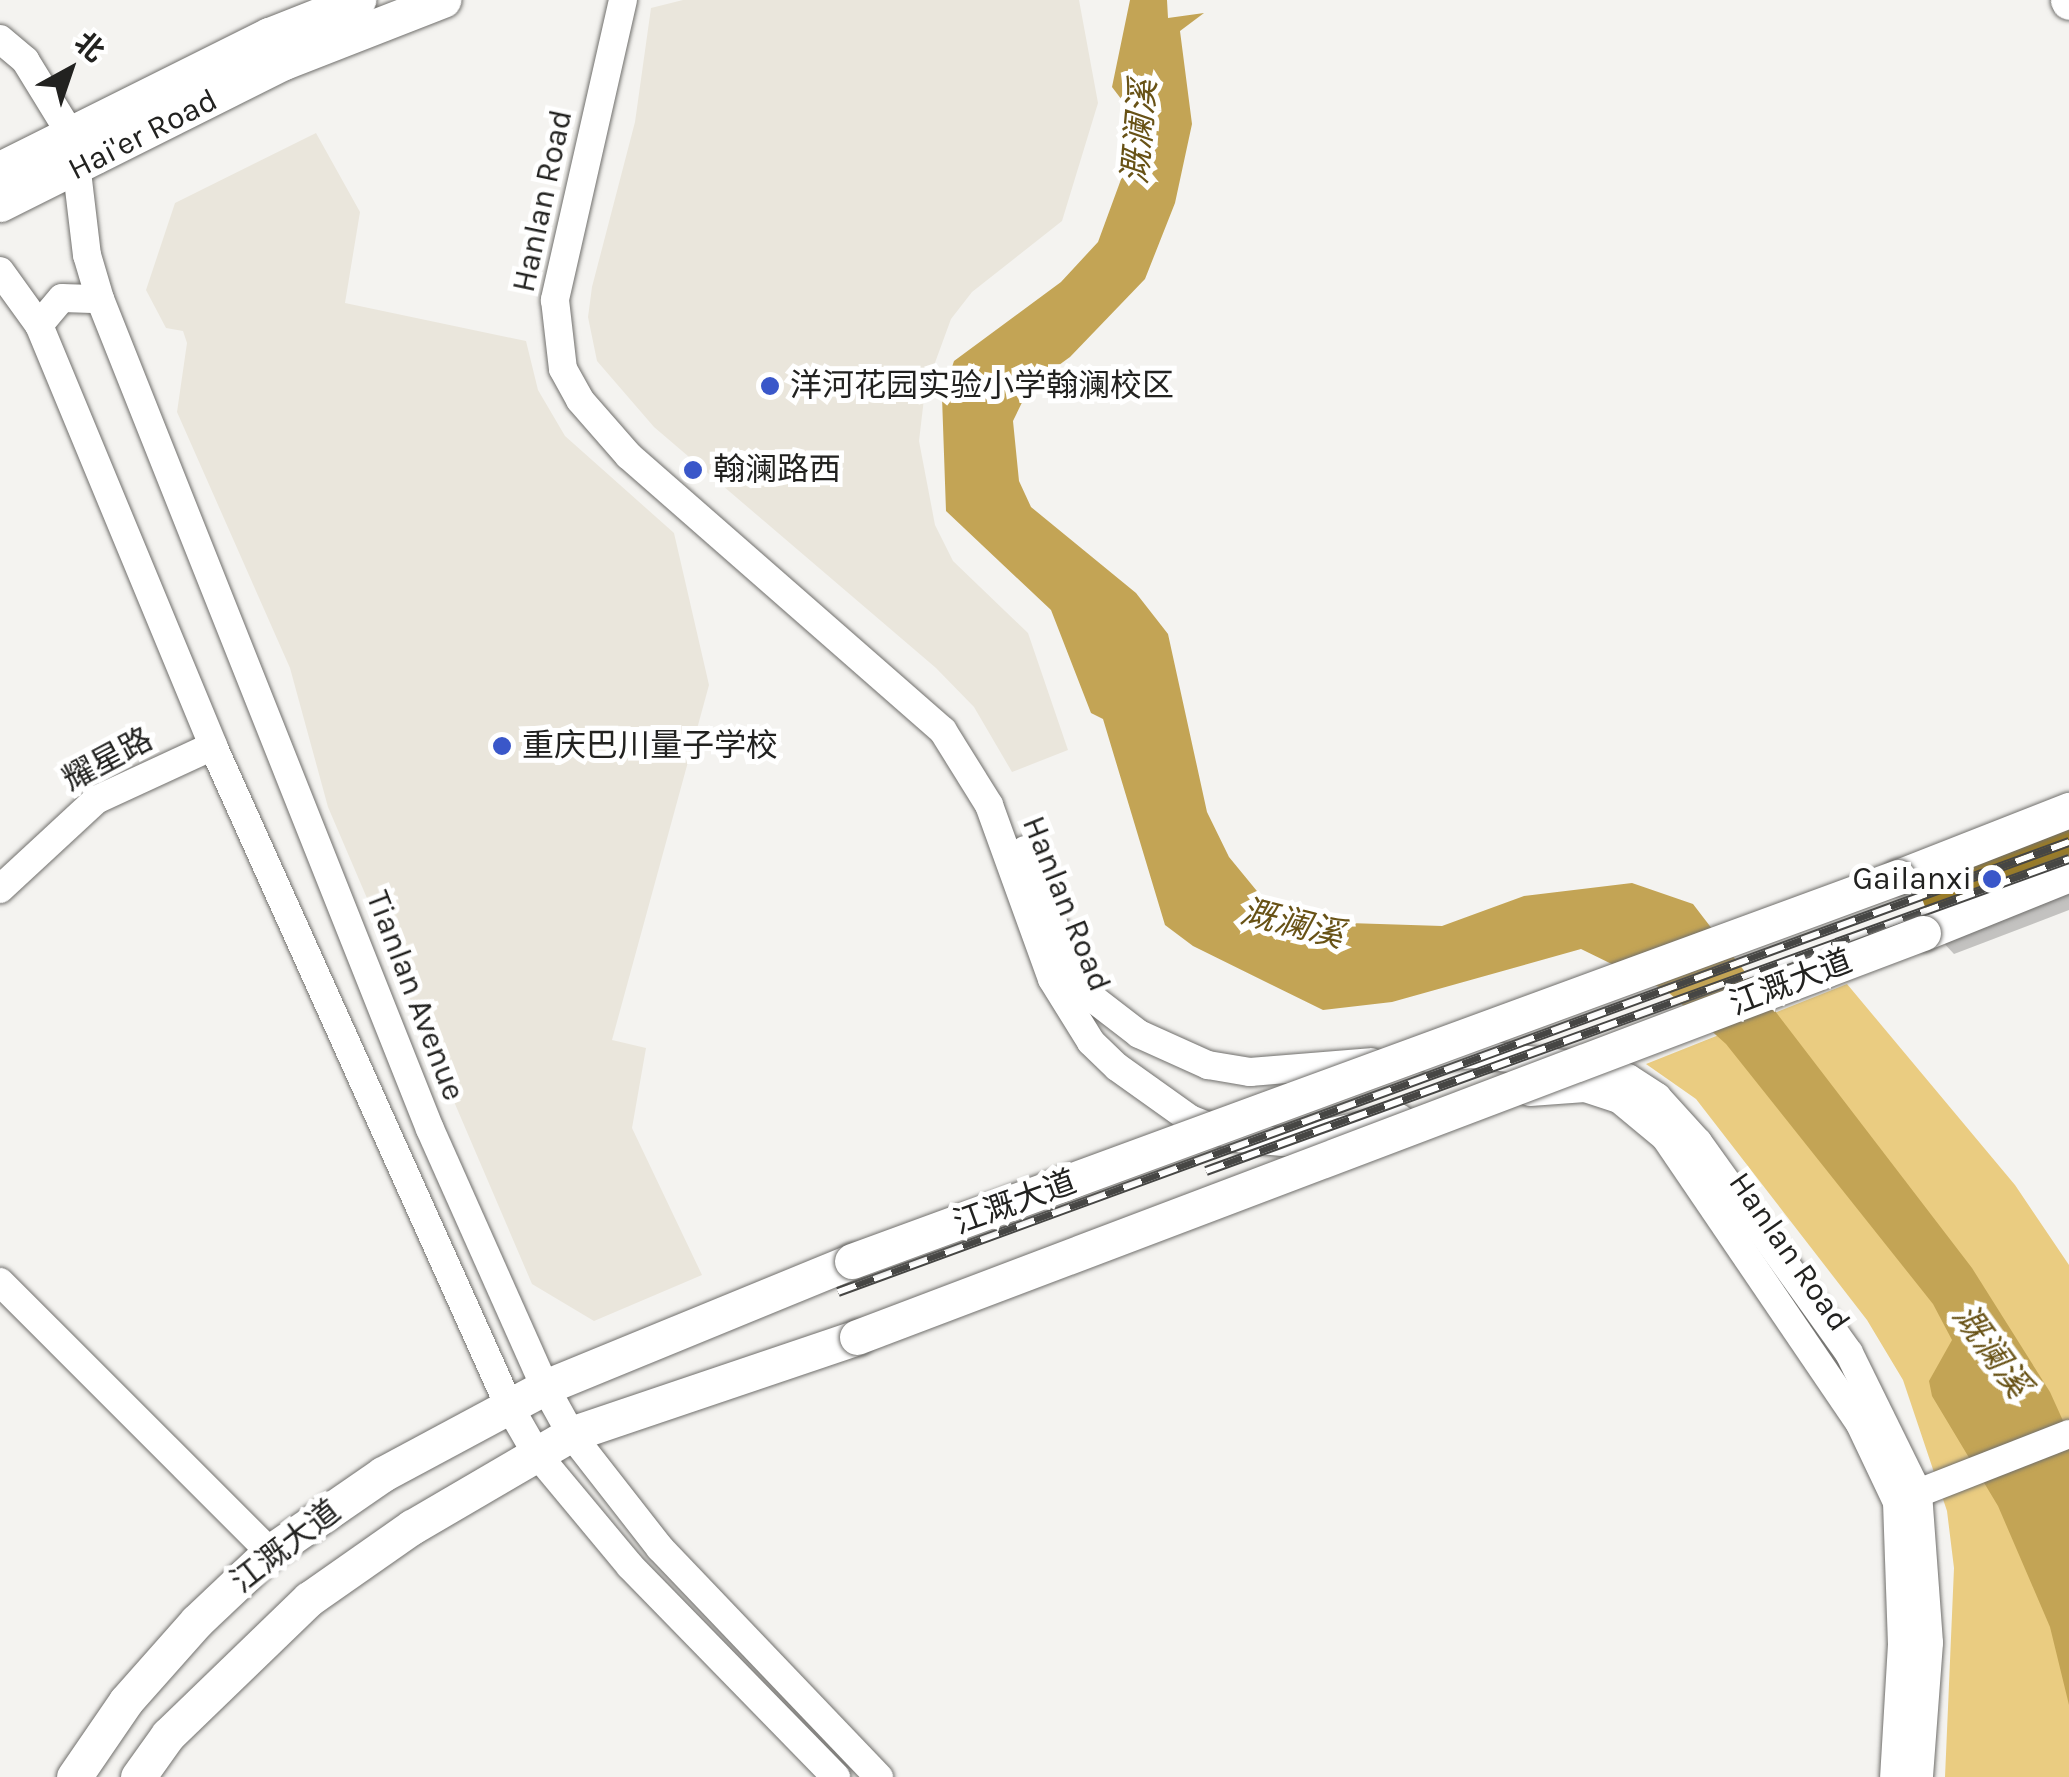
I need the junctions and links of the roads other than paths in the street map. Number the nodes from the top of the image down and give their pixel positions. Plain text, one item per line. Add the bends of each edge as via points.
1 (358, 0) edge
2 (443, 0) edge
3 (623, 0) edge
4 (0, 39) edge
5 (276, 48) junction
6 (74, 154) junction
7 (0, 169) edge
8 (0, 204) edge
9 (0, 270) edge
10 (100, 298) junction
11 (40, 325) junction
12 (213, 746) junction
13 (2069, 810) edge
14 (2069, 874) edge
15 (0, 888) edge
16 (0, 1282) edge
17 (545, 1387) junction
18 (509, 1406) junction
19 (571, 1434) junction
20 (2069, 1434) edge
21 (536, 1453) junction
22 (1908, 1498) junction
23 (270, 1552) junction
24 (74, 1777) edge
25 (138, 1777) edge
26 (836, 1777) edge
27 (879, 1777) edge
28 (1894, 1777) edge
29 (1919, 1777) edge

1 - 5 main road
2 - 5 main road
3 - 22 street, Hanlan Road via 613,112 574,278 578,364 638,442 886,651 955,718 1005,797 1071,969 1091,997 1174,1053 1236,1070 1473,1054 1591,1067 1628,1078 1681,1120 1850,1353 1881,1406
3 - 22 street, Hanlan Road via 558,273 555,336 563,368 599,426 629,456 943,731 989,805 1052,979 1091,1042 1190,1119 1238,1138 1283,1142 1551,1087 1619,1099 1665,1137 1826,1366
4 - 6 street, Tianlan Avenue via 26,60
5 - 6 main road, Hai'er Road
6 - 7 main road, Hai'er Road
6 - 8 main road, Hai'er Road
6 - 10 street, Tianlan Avenue
9 - 11 street
10 - 11 street via 62,298
10 - 17 street, Tianlan Avenue via 430,1130
11 - 12 street
12 - 15 street, 耀星路 via 96,800
12 - 18 street
13 - 17 main road, 江溉大道, bridge via 852,1262
14 - 19 main road, 江溉大道, bridge via 857,1336
16 - 23 street
17 - 18 main road, 江溉大道
17 - 19 street, Tianlan Avenue
18 - 21 street
18 - 23 main road, 江溉大道 via 383,1474
19 - 21 main road, 江溉大道
19 - 27 street, Tianlan Avenue via 660,1548
20 - 22 street
21 - 25 main road, 江溉大道 via 309,1600 168,1735
21 - 26 street via 630,1566
22 - 28 street, Hanlan Road
22 - 29 street, Hanlan Road via 1929,1643
23 - 24 main road, 江溉大道 via 126,1701

